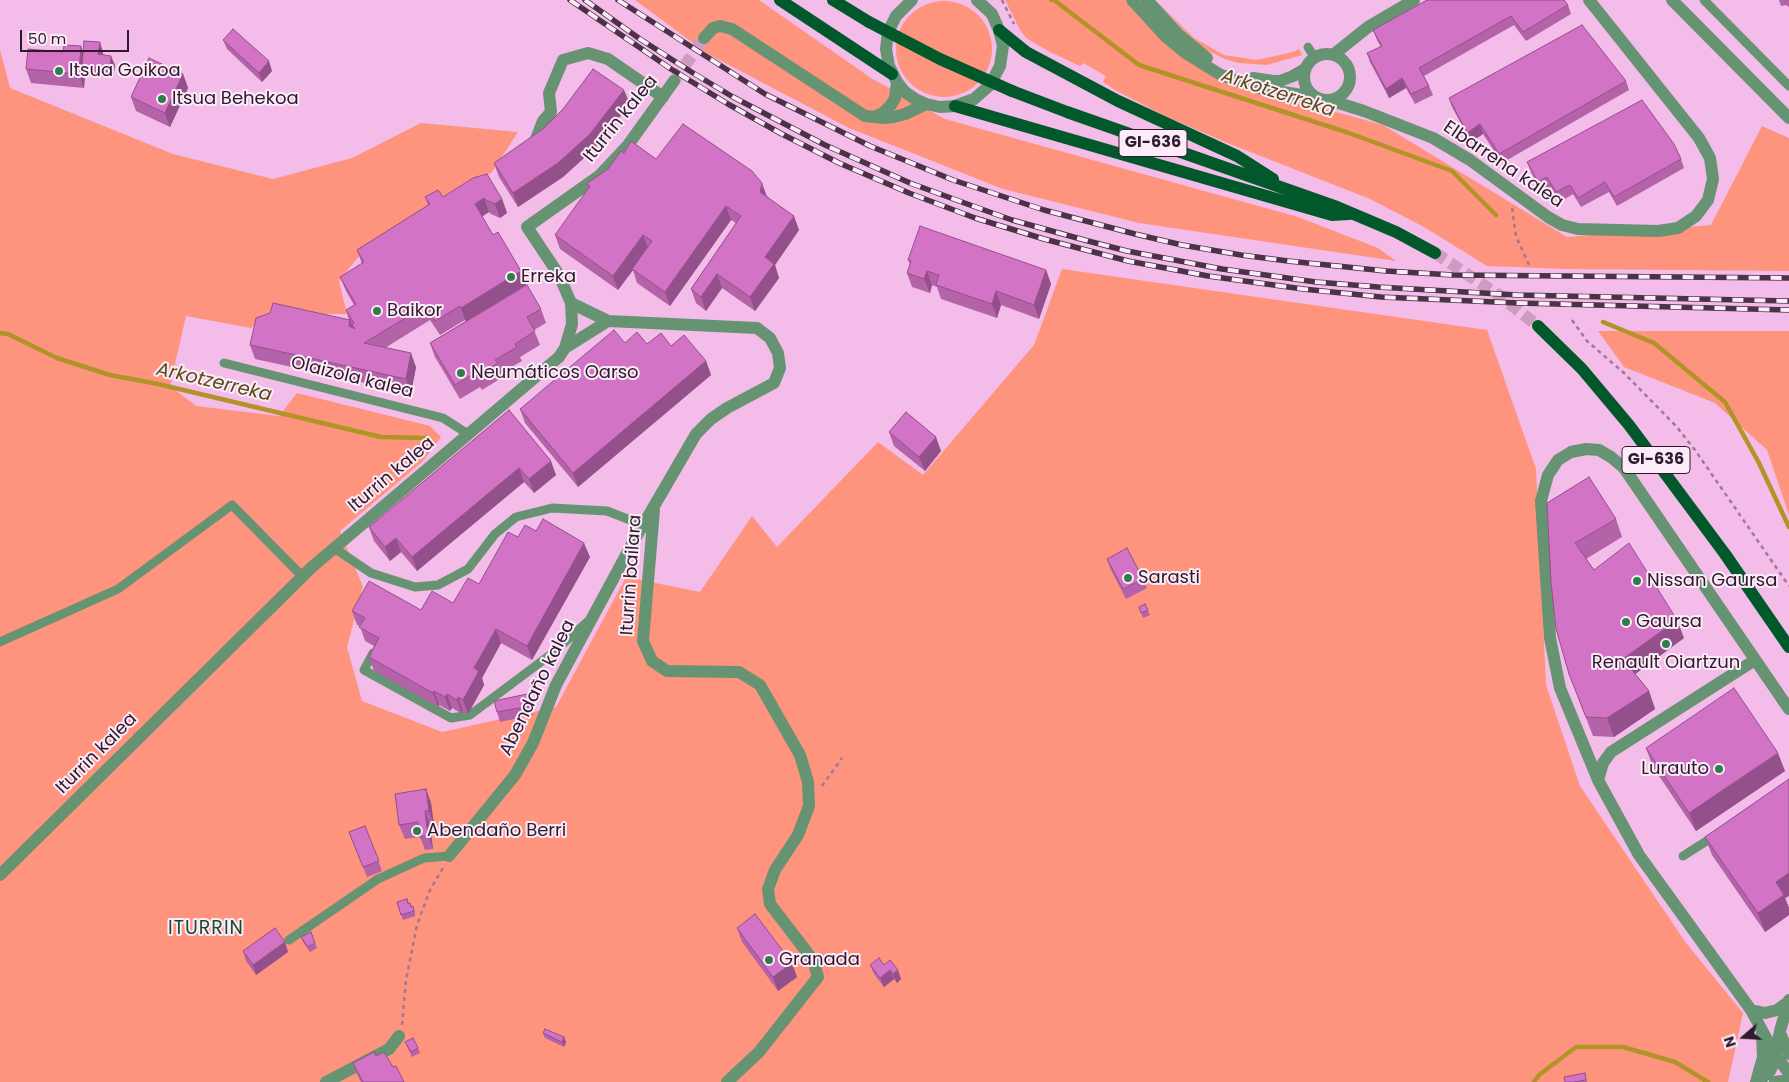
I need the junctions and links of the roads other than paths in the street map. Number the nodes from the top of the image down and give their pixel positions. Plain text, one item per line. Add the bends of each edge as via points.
1 (780, 0) edge
2 (832, 0) edge
3 (912, 0) edge
4 (977, 0) edge
5 (990, 0) edge
6 (1132, 0) edge
7 (1142, 0) edge
8 (1147, 0) edge
9 (1414, 0) edge
10 (1589, 0) edge
11 (1672, 0) edge
12 (1704, 0) edge
13 (992, 14) junction
14 (999, 30) junction
15 (1164, 36) junction
16 (704, 38) tunnel mouth
17 (1332, 55) junction
18 (1305, 69) junction
19 (894, 78) junction
20 (674, 81) tunnel mouth
21 (1789, 86) edge
22 (662, 97) junction
23 (1314, 97) junction
24 (1329, 100) junction
25 (926, 104) junction
26 (955, 106) junction
27 (872, 117) junction
28 (1789, 118) edge
29 (520, 153) edge
30 (1295, 192) junction
31 (1354, 213) junction
32 (1435, 253) tunnel mouth
33 (571, 303) junction
34 (608, 320) junction
35 (1538, 326) tunnel mouth
36 (565, 348) junction
37 (224, 363) dead end
38 (468, 434) junction
39 (654, 506) junction
40 (643, 525) junction
41 (334, 548) junction
42 (302, 576) junction
43 (593, 617) junction
44 (0, 642) edge
45 (1789, 648) edge
46 (373, 653) edge
47 (1755, 660) junction
48 (1789, 709) edge
49 (1598, 780) junction
50 (1724, 830) edge
51 (449, 856) joint
52 (1683, 856) dead end
53 (0, 874) edge
54 (290, 940) dead end
55 (1789, 1001) edge
56 (1751, 1010) junction
57 (1761, 1028) junction
58 (1780, 1031) junction
59 (400, 1036) road end
60 (1789, 1054) edge
61 (1776, 1056) junction
62 (1789, 1073) edge
63 (1789, 1080) edge
64 (326, 1082) edge
65 (727, 1082) edge
66 (1757, 1082) edge
67 (1775, 1082) edge

1 - 19 main road
2 - 30 main road, GI-636, bridge via 940,58 1012,91
3 - 19 street via 896,16 888,32 887,58
4 - 13 street
5 - 13 street
6 - 15 street, Elbarrena kalea
7 - 15 street, Elbarrena kalea
8 - 18 street via 1204,57 1234,72 1273,81 1287,79
9 - 17 street via 1368,27
10 - 24 street, Elbarrena kalea via 1708,153 1713,179 1708,200 1696,216 1678,228 1658,231 1578,229 1562,225 1434,138
11 - 28 street
12 - 21 lane
13 - 14 street
14 - 26 street via 1003,56 996,76 983,93
14 - 30 main road via 1026,52 1237,156
15 - 23 street, Elbarrena kalea via 1221,74 1258,88
16 - 27 street via 713,28 732,29 865,116
17 - 18 street via 1311,52
17 - 24 street via 1347,66 1350,81 1343,94
18 - 23 street via 1304,84
19 - 25 street via 915,99
19 - 27 street via 895,98 883,113
20 - 22 street, Iturrin kalea
22 - 29 street via 608,59 588,53 563,60 549,93 551,112 543,121 535,142
22 - 33 street, Iturrin kalea via 628,145 599,176 527,227 559,275
23 - 24 street, Elbarrena kalea
25 - 26 street
25 - 27 street via 894,117
26 - 31 main road via 1332,215
30 - 31 main road, GI-636
31 - 32 main road, GI-636
33 - 34 street
33 - 36 street, Iturrin kalea via 572,324
34 - 36 street
34 - 39 street, Abendaño kalea via 757,328 770,338 778,353 780,368 774,382 727,408 696,434
35 - 45 main road, GI-636 via 1582,369 1629,425 1725,554
36 - 38 street, Iturrin kalea via 559,357
37 - 38 lane, Olaizola kalea via 442,418
38 - 41 street, Iturrin kalea
39 - 40 street, Abendaño kalea
39 - 65 street, Iturrin bailara via 643,642 652,661 667,671 738,672 760,685 800,755 808,782 809,806 798,835 775,870 768,889 770,904 813,960 818,978 759,1052
40 - 41 lane via 606,511 552,508 516,517 495,534 468,569 438,585 415,587 371,573
40 - 43 street, Abendaño kalea
41 - 42 street, Iturrin kalea
42 - 44 lane via 232,505 118,590
42 - 53 street, Iturrin kalea
43 - 46 lane via 554,652 470,715 451,718 364,670
43 - 51 street, Abendaño kalea via 556,685 533,743 519,767
47 - 48 street
47 - 49 street via 1611,752 1603,763
47 - 49 street via 1624,468 1599,450 1571,452 1558,460 1548,475 1542,501 1550,638 1560,688
49 - 56 street via 1639,855
50 - 52 lane
51 - 54 lane via 424,858 378,879
55 - 56 street via 1777,1010 1765,1013
55 - 58 street
56 - 57 street
57 - 61 street
57 - 66 street via 1763,1057
58 - 60 street
58 - 61 street
59 - 64 street via 389,1049
61 - 62 street
61 - 66 street via 1770,1071
63 - 67 street

